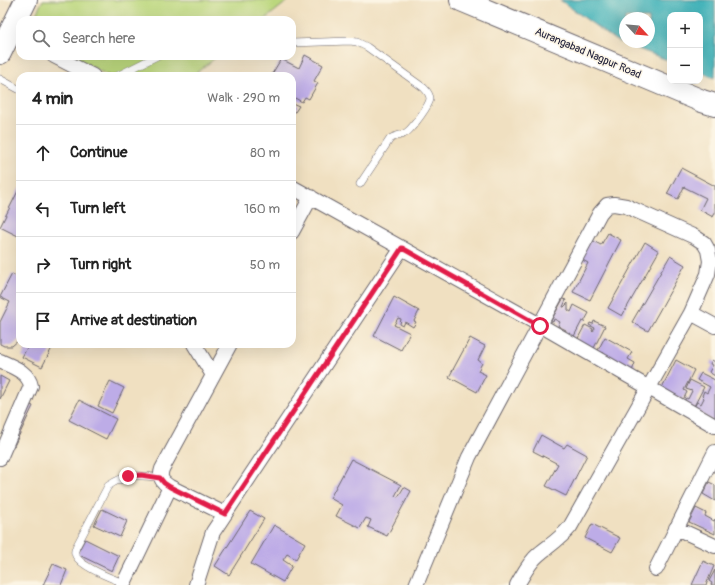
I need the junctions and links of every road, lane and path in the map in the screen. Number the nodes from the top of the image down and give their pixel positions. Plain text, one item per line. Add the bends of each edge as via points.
1 (26, 0) edge
2 (461, 0) edge
3 (21, 16) edge
4 (15, 36) edge
5 (296, 43) edge
6 (0, 53) edge
7 (62, 60) edge
8 (149, 60) edge
9 (85, 72) edge
10 (125, 72) edge
11 (0, 79) edge
12 (16, 88) edge
13 (715, 105) edge
14 (360, 184) dead end
15 (296, 189) edge
16 (311, 197) junction
17 (296, 225) edge
18 (402, 248) junction
19 (691, 313) junction
20 (540, 326) junction
21 (715, 326) edge
22 (196, 348) edge
23 (228, 348) edge
24 (0, 361) edge
25 (213, 376) junction
26 (649, 388) junction
27 (715, 426) edge
28 (715, 452) edge
29 (0, 458) edge
30 (165, 482) junction
31 (225, 514) junction
32 (676, 528) junction
33 (715, 546) edge
34 (656, 569) dead end
35 (123, 584) edge
36 (196, 585) edge
37 (416, 585) edge
38 (517, 585) edge

1 - 3 main road
2 - 13 main road, Aurangabad Nagpur Road
4 - 6 main road
5 - 14 lane via 357,42 374,51 429,94 427,106 410,129 393,137 387,143
7 - 9 street
8 - 10 lane
11 - 12 lane
15 - 16 street
16 - 17 street
16 - 18 street
18 - 20 street
18 - 31 street
19 - 20 street via 708,274 710,261 704,243 675,227 626,206 614,204 607,205 600,213
19 - 21 street
19 - 26 street
20 - 26 street
20 - 37 street via 469,457
22 - 25 street
23 - 25 street
24 - 29 street via 24,373 30,379 31,386
25 - 30 street via 162,469
26 - 27 street
26 - 38 street via 570,527 562,537 530,563
28 - 32 street
30 - 31 street
30 - 35 street
30 - 35 lane via 141,475 128,476 108,486 76,547 75,554 84,565
31 - 36 street via 213,532
32 - 33 street
32 - 34 street

